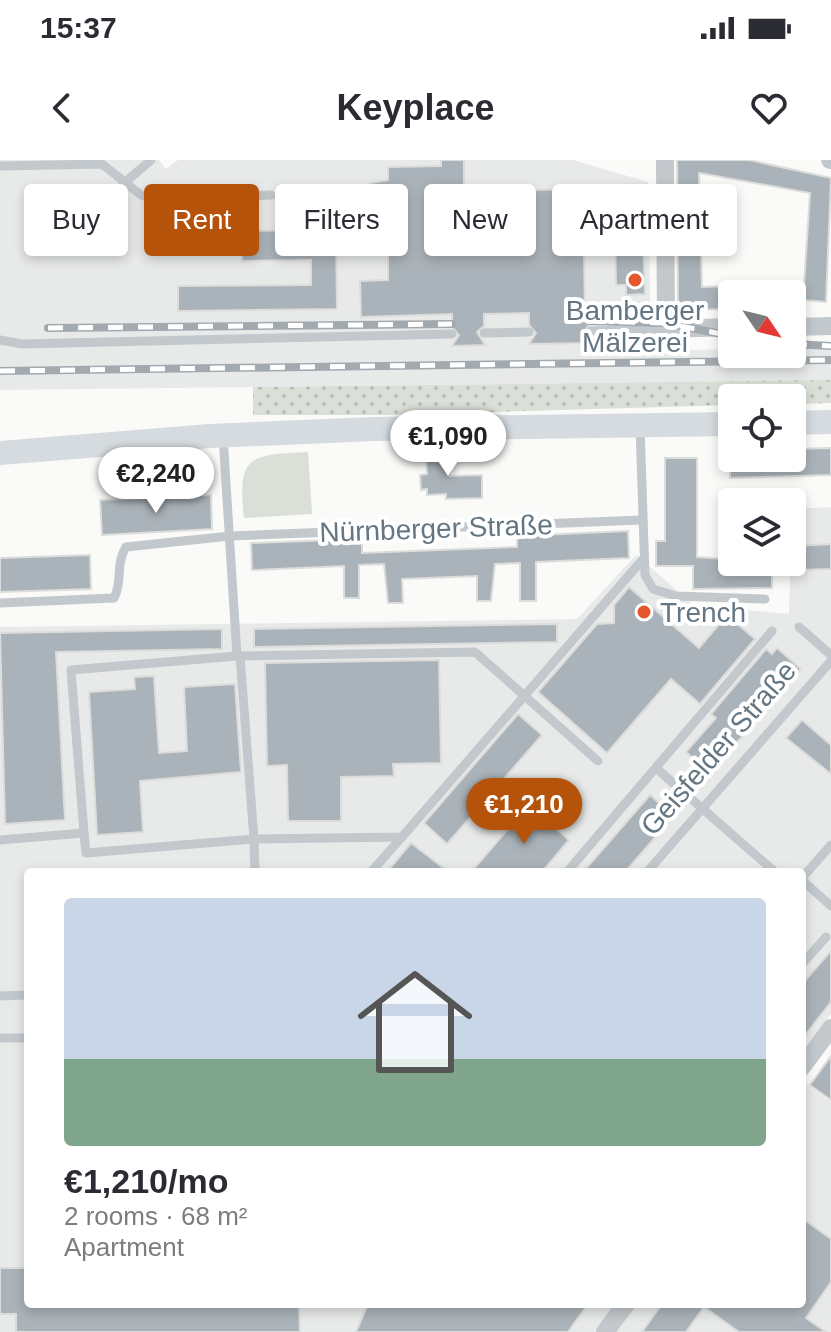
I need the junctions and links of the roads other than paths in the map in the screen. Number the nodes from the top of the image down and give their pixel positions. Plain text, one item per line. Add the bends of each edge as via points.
1 (151, 160) edge
2 (665, 160) edge
3 (0, 166) edge
4 (123, 184) joint
5 (128, 187) edge
6 (271, 195) dead end
7 (831, 326) edge
8 (718, 327) edge
9 (806, 327) edge
10 (666, 329) junction
11 (590, 331) dead end
12 (529, 332) dead end
13 (484, 333) dead end
14 (452, 334) dead end
15 (0, 340) edge
16 (831, 422) edge
17 (806, 423) edge
18 (718, 424) edge
19 (640, 426) junction
20 (223, 436) junction
21 (0, 453) edge
22 (642, 520) junction
23 (230, 536) junction
24 (644, 558) junction
25 (765, 599) dead end
26 (0, 603) edge
27 (799, 627) dead end
28 (772, 631) dead end
29 (831, 655) edge
30 (238, 656) junction
31 (831, 661) edge
32 (523, 696) junction
33 (598, 761) dead end
34 (657, 769) junction
35 (702, 809) junction
36 (84, 833) junction
37 (402, 837) junction
38 (254, 839) junction
39 (0, 840) edge
40 (831, 845) edge
41 (255, 868) edge
42 (375, 868) edge
43 (570, 868) edge
44 (650, 868) edge
45 (770, 868) edge
46 (806, 874) edge
47 (806, 883) edge
48 (831, 906) edge
49 (826, 937) dead end
50 (806, 960) edge
51 (24, 995) edge
52 (0, 996) edge
53 (831, 1028) edge
54 (0, 1038) edge
55 (24, 1038) edge
56 (806, 1062) edge
57 (623, 1308) edge
58 (605, 1332) edge

1 - 4 lane
2 - 10 street
3 - 4 lane via 102,164
5 - 6 lane via 160,200
7 - 9 street
8 - 10 street
10 - 11 lane
12 - 13 lane
14 - 15 lane via 22,344
16 - 17 street
18 - 19 street
19 - 20 street
19 - 22 lane
20 - 21 street
20 - 23 lane
22 - 23 lane, Nürnberger Straße
22 - 24 lane
23 - 26 lane, Nürnberger Straße via 126,547 118,561 119,589 114,598
23 - 30 lane
24 - 25 lane via 653,589 676,596
24 - 32 lane
27 - 29 lane, Geisfelder Straße
28 - 34 lane
30 - 32 lane via 475,652
30 - 36 lane via 71,670
30 - 38 lane
31 - 35 lane, Geisfelder Straße
32 - 33 lane
32 - 37 lane
34 - 35 lane
34 - 43 lane
35 - 44 lane, Geisfelder Straße
35 - 45 lane
36 - 38 lane via 86,853
36 - 39 lane
37 - 38 lane
37 - 42 lane
38 - 41 lane
40 - 46 lane
47 - 48 lane
49 - 50 lane
51 - 52 lane
53 - 56 street
54 - 55 lane
57 - 58 street

